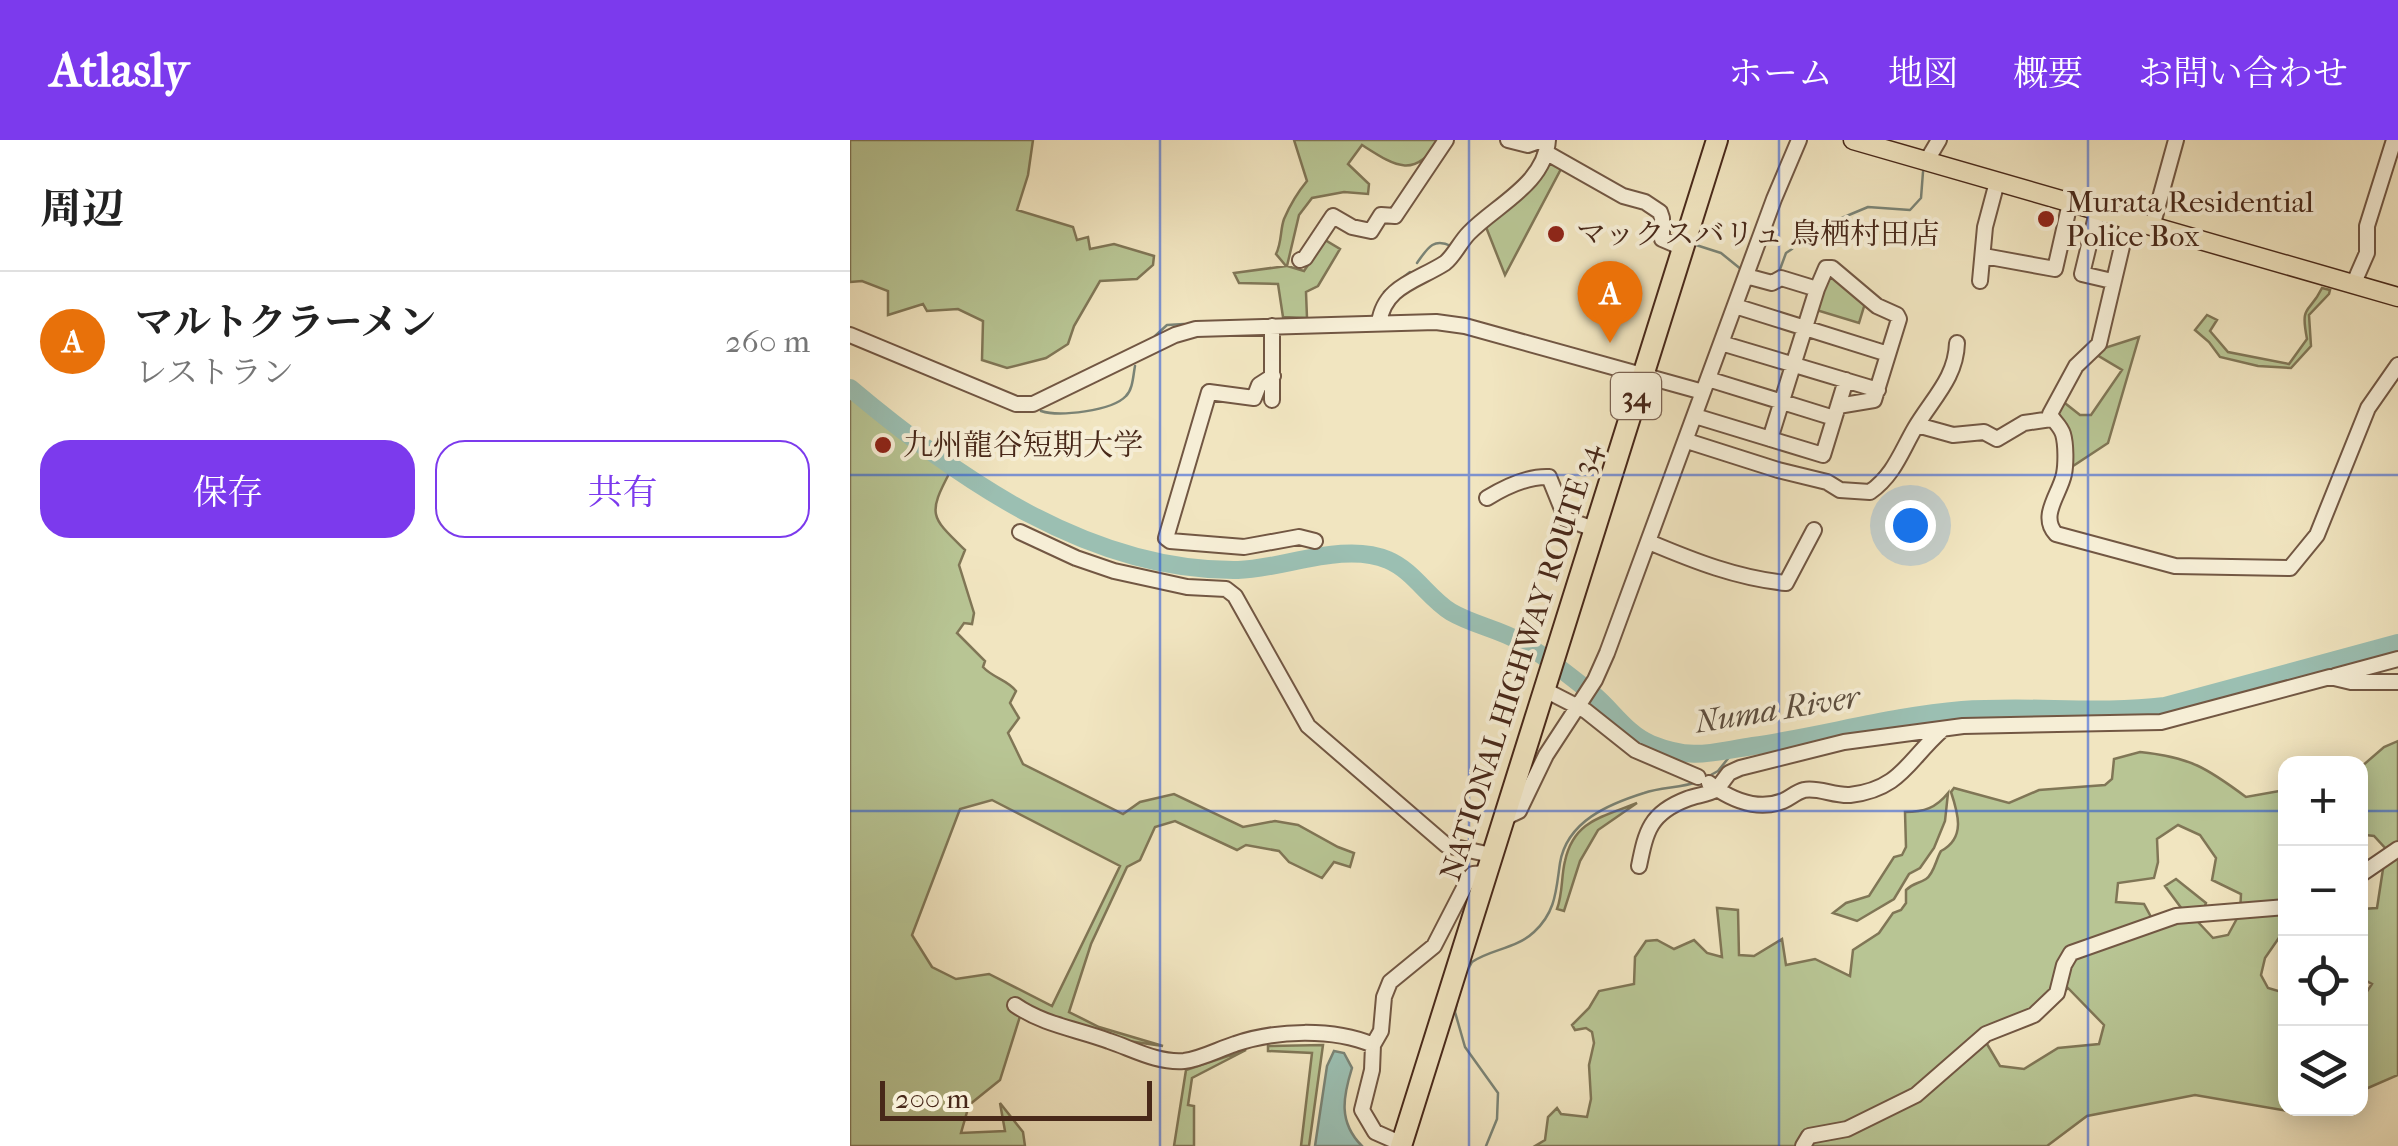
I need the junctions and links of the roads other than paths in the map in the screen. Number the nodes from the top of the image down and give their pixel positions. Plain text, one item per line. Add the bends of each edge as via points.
1 (1446, 140) edge
2 (1508, 140) edge
3 (1717, 140) edge
4 (1799, 140) edge
5 (1853, 140) edge
6 (1939, 140) edge
7 (2176, 140) edge
8 (2394, 140) edge
9 (1546, 144) edge
10 (1926, 162) junction
11 (1997, 182) junction
12 (2070, 203) junction
13 (2097, 212) junction
14 (2128, 220) junction
15 (2152, 227) junction
16 (1683, 248) junction
17 (1984, 256) junction
18 (1300, 260) dead end
19 (1746, 276) junction
20 (1980, 280) dead end
21 (2112, 282) junction
22 (2353, 285) junction
23 (1817, 289) junction
24 (2398, 298) edge
25 (1734, 306) junction
26 (1380, 323) junction
27 (1272, 326) junction
28 (1804, 328) junction
29 (850, 335) edge
30 (1721, 343) junction
31 (1958, 343) dead end
32 (1888, 354) junction
33 (1793, 364) junction
34 (2398, 364) edge
35 (1273, 376) junction
36 (1642, 377) junction
37 (1846, 380) junction
38 (1705, 386) junction
39 (1878, 390) junction
40 (1272, 400) dead end
41 (1781, 402) junction
42 (1836, 412) junction
43 (1695, 416) junction
44 (2050, 420) junction
45 (1916, 425) junction
46 (1770, 439) junction
47 (1687, 441) junction
48 (1487, 498) dead end
49 (1594, 528) junction
50 (1814, 530) dead end
51 (1020, 532) dead end
52 (1315, 541) dead end
53 (1650, 542) junction
54 (2398, 658) edge
55 (2330, 677) junction
56 (1547, 682) junction
57 (2398, 682) edge
58 (1577, 706) junction
59 (1944, 729) junction
60 (1708, 783) junction
61 (1502, 819) junction
62 (2398, 849) edge
63 (1488, 864) junction
64 (1639, 866) dead end
65 (2368, 870) edge
66 (2278, 908) edge
67 (1015, 1005) dead end
68 (1373, 1045) junction
69 (1401, 1145) edge
70 (1803, 1146) edge

1 - 18 street via 1394,216 1382,215 1371,231 1333,216
2 - 9 street
3 - 16 highway, NATIONAL HIGHWAY ROUTE 34 / 34
4 - 19 street
5 - 10 main road
6 - 10 street
7 - 15 street
8 - 22 street
9 - 16 street via 1614,191 1654,207 1662,218 1662,239
9 - 26 street via 1525,186 1467,234 1450,260 1391,296
10 - 11 main road
11 - 12 main road
11 - 17 street via 1984,227
12 - 13 main road
12 - 17 street via 2055,269
13 - 14 main road
13 - 21 street via 2082,274
14 - 15 main road
14 - 21 street
15 - 22 main road
16 - 36 highway, NATIONAL HIGHWAY ROUTE 34 / 34
17 - 20 street
19 - 23 street
19 - 25 street
21 - 44 street via 2098,344 2076,366
22 - 24 main road
23 - 28 street
23 - 32 street via 1832,268 1897,315
25 - 28 street
25 - 30 street
26 - 27 street
26 - 36 street via 1465,326
27 - 29 street via 1175,335 1034,404 1000,398
27 - 35 street
28 - 32 street
28 - 33 street
30 - 33 street
30 - 38 street
31 - 45 street via 1946,384
32 - 39 street
33 - 37 street
33 - 41 street
34 - 44 street via 2368,408 2317,535 2282,570 2175,566 2056,534 2049,518 2065,471 2063,434
35 - 40 street
35 - 52 street via 1254,398 1209,392 1166,538 1228,546
36 - 38 street
36 - 49 highway, NATIONAL HIGHWAY ROUTE 34 / 34
37 - 39 street
37 - 42 street
38 - 41 street
38 - 43 street
39 - 42 street via 1874,400
41 - 42 street
41 - 46 street
42 - 46 street via 1823,455
43 - 46 street
43 - 47 street
44 - 45 street via 2024,423 1996,439
45 - 47 street via 1892,474 1858,493
47 - 53 street
48 - 49 street via 1549,477 1566,519
49 - 56 highway, NATIONAL HIGHWAY ROUTE 34 / 34
50 - 53 street via 1786,583 1732,574
51 - 63 street via 1114,571 1226,589 1308,726 1446,845
53 - 58 street via 1595,680
54 - 55 street
55 - 57 street
55 - 59 street via 2160,722
56 - 58 street
56 - 61 highway, NATIONAL HIGHWAY ROUTE 34 / 34
58 - 60 street via 1635,750
58 - 61 street via 1520,811
59 - 60 street via 1844,742 1759,762
59 - 60 street via 1903,774 1845,796 1804,790 1768,805 1743,803
60 - 64 street via 1650,823
61 - 63 highway, NATIONAL HIGHWAY ROUTE 34 / 34
62 - 65 street
63 - 68 street via 1468,880 1434,946 1390,982
63 - 69 highway, NATIONAL HIGHWAY ROUTE 34 / 34
66 - 70 street via 2176,916 2070,953 2057,993 2034,1015 1986,1034 1916,1095 1847,1130 1810,1136
67 - 68 street via 1066,1029 1184,1061 1274,1035
68 - 69 street via 1362,1110 1375,1132

